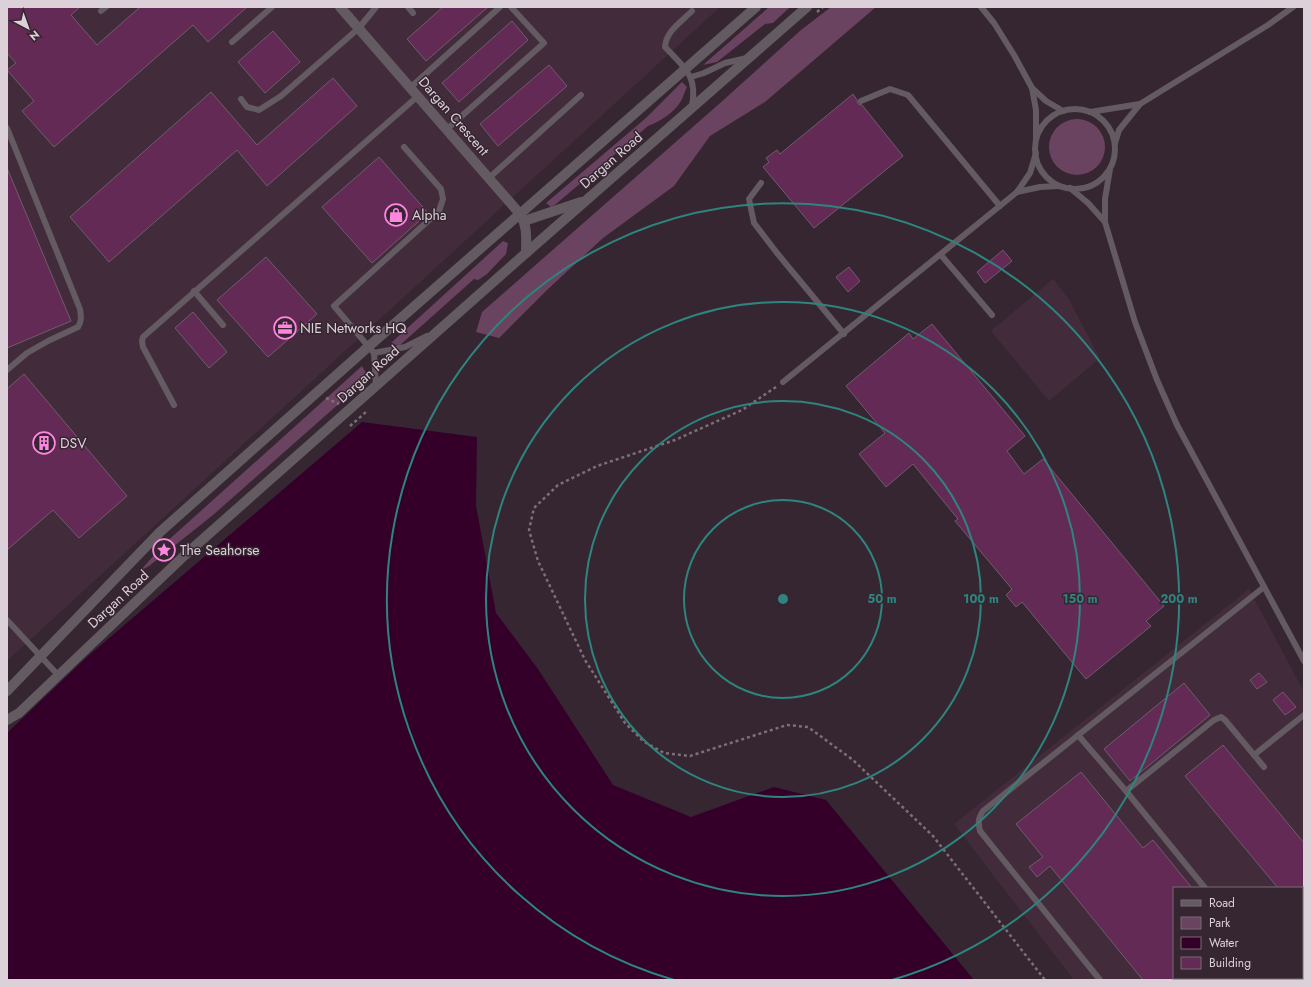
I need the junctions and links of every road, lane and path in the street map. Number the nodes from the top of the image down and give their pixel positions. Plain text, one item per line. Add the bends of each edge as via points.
1 (272, 7) edge
2 (340, 7) edge
3 (376, 7) edge
4 (408, 7) edge
5 (500, 7) edge
6 (511, 7) edge
7 (756, 7) edge
8 (806, 7) edge
9 (981, 7) edge
10 (1293, 7) edge
11 (692, 11) dead end
12 (413, 13) dead end
13 (359, 28) junction
14 (232, 42) dead end
15 (749, 58) junction
16 (685, 68) junction
17 (691, 77) junction
18 (411, 88) junction
19 (1032, 88) junction
20 (581, 95) dead end
21 (418, 96) junction
22 (241, 99) dead end
23 (861, 101) dead end
24 (1140, 104) junction
25 (692, 108) junction
26 (1063, 111) junction
27 (1090, 112) junction
28 (7, 128) edge
29 (447, 129) junction
30 (1036, 140) junction
31 (1115, 143) junction
32 (404, 147) dead end
33 (1036, 153) junction
34 (1110, 169) junction
35 (489, 178) junction
36 (761, 183) dead end
37 (1060, 186) junction
38 (1070, 188) junction
39 (1017, 192) junction
40 (586, 200) junction
41 (1000, 206) junction
42 (522, 217) junction
43 (1105, 222) junction
44 (526, 253) junction
45 (941, 255) junction
46 (194, 291) junction
47 (992, 315) dead end
48 (223, 325) dead end
49 (435, 333) junction
50 (844, 334) junction
51 (371, 350) junction
52 (7, 370) edge
53 (783, 382) joint
54 (376, 385) junction
55 (316, 394) junction
56 (174, 405) dead end
57 (349, 409) junction
58 (358, 419) dead end
59 (1264, 587) junction
60 (7, 620) edge
61 (41, 657) junction
62 (1304, 661) edge
63 (58, 675) junction
64 (7, 691) edge
65 (1304, 715) edge
66 (7, 720) edge
67 (1078, 735) junction
68 (1254, 755) junction
69 (1264, 767) dead end
70 (1126, 791) junction
71 (1204, 887) edge
72 (1045, 980) edge
73 (1100, 980) edge

1 - 14 lane
2 - 13 street, Dargan Crescent
3 - 13 lane
4 - 12 lane
5 - 18 lane
6 - 29 lane via 544,43
7 - 16 street, Dargan Road
8 - 15 street, Dargan Road
9 - 19 lane via 994,23
10 - 24 lane
11 - 16 lane via 673,29 665,47
13 - 18 street, Dargan Crescent
13 - 22 lane via 281,96 259,110 248,107
15 - 17 lane via 725,63
15 - 25 street, Dargan Road
16 - 17 lane
16 - 42 street, Dargan Road
17 - 25 lane via 694,96
18 - 21 street, Dargan Crescent
19 - 26 lane via 1046,101
19 - 30 lane via 1036,110
20 - 35 lane
21 - 29 street, Dargan Crescent
21 - 46 lane
23 - 41 lane via 890,89 908,95
24 - 27 lane
24 - 31 lane via 1119,130
25 - 40 street, Dargan Road
26 - 27 lane via 1077,109
26 - 30 lane via 1051,117 1042,127
27 - 31 lane via 1107,124
28 - 52 lane via 80,309 81,323 78,327 27,353
29 - 35 street, Dargan Crescent
30 - 33 lane
31 - 34 lane
32 - 51 lane via 441,190 443,199 439,211 334,306
33 - 37 lane via 1043,172
33 - 39 lane via 1030,173
34 - 38 lane via 1103,178 1093,184 1082,188
34 - 43 lane via 1105,200
35 - 42 street, Dargan Crescent
36 - 50 lane via 749,199 754,223
37 - 38 lane
37 - 39 lane
38 - 43 lane
39 - 41 lane
40 - 42 street
40 - 44 street, Dargan Road
41 - 45 lane
42 - 44 street via 527,230
42 - 51 street, Dargan Road
43 - 59 lane via 1135,322 1157,380 1177,425
44 - 49 street, Dargan Road
45 - 47 lane
45 - 50 lane
46 - 48 lane
46 - 56 lane via 145,334 142,342
49 - 51 lane via 405,347
49 - 54 street, Dargan Road
50 - 53 lane
51 - 54 lane
51 - 55 street, Dargan Road
53 - 72 path via 742,410 675,440 597,466 558,485 534,508 529,530 538,561 586,660 625,724 643,741 664,753 690,756 787,725 808,726 853,760 933,836
54 - 57 street, Dargan Road
55 - 57 path
55 - 61 street, Dargan Road via 160,532
57 - 58 path
57 - 63 street, Dargan Road via 185,555
59 - 62 lane
59 - 67 lane
60 - 61 lane
61 - 63 lane
61 - 64 street, Dargan Road
63 - 66 street, Dargan Road
65 - 68 lane
67 - 70 lane
67 - 73 lane via 983,811 978,823 980,831
68 - 69 lane
68 - 70 lane via 1225,720 1217,718
70 - 71 lane

